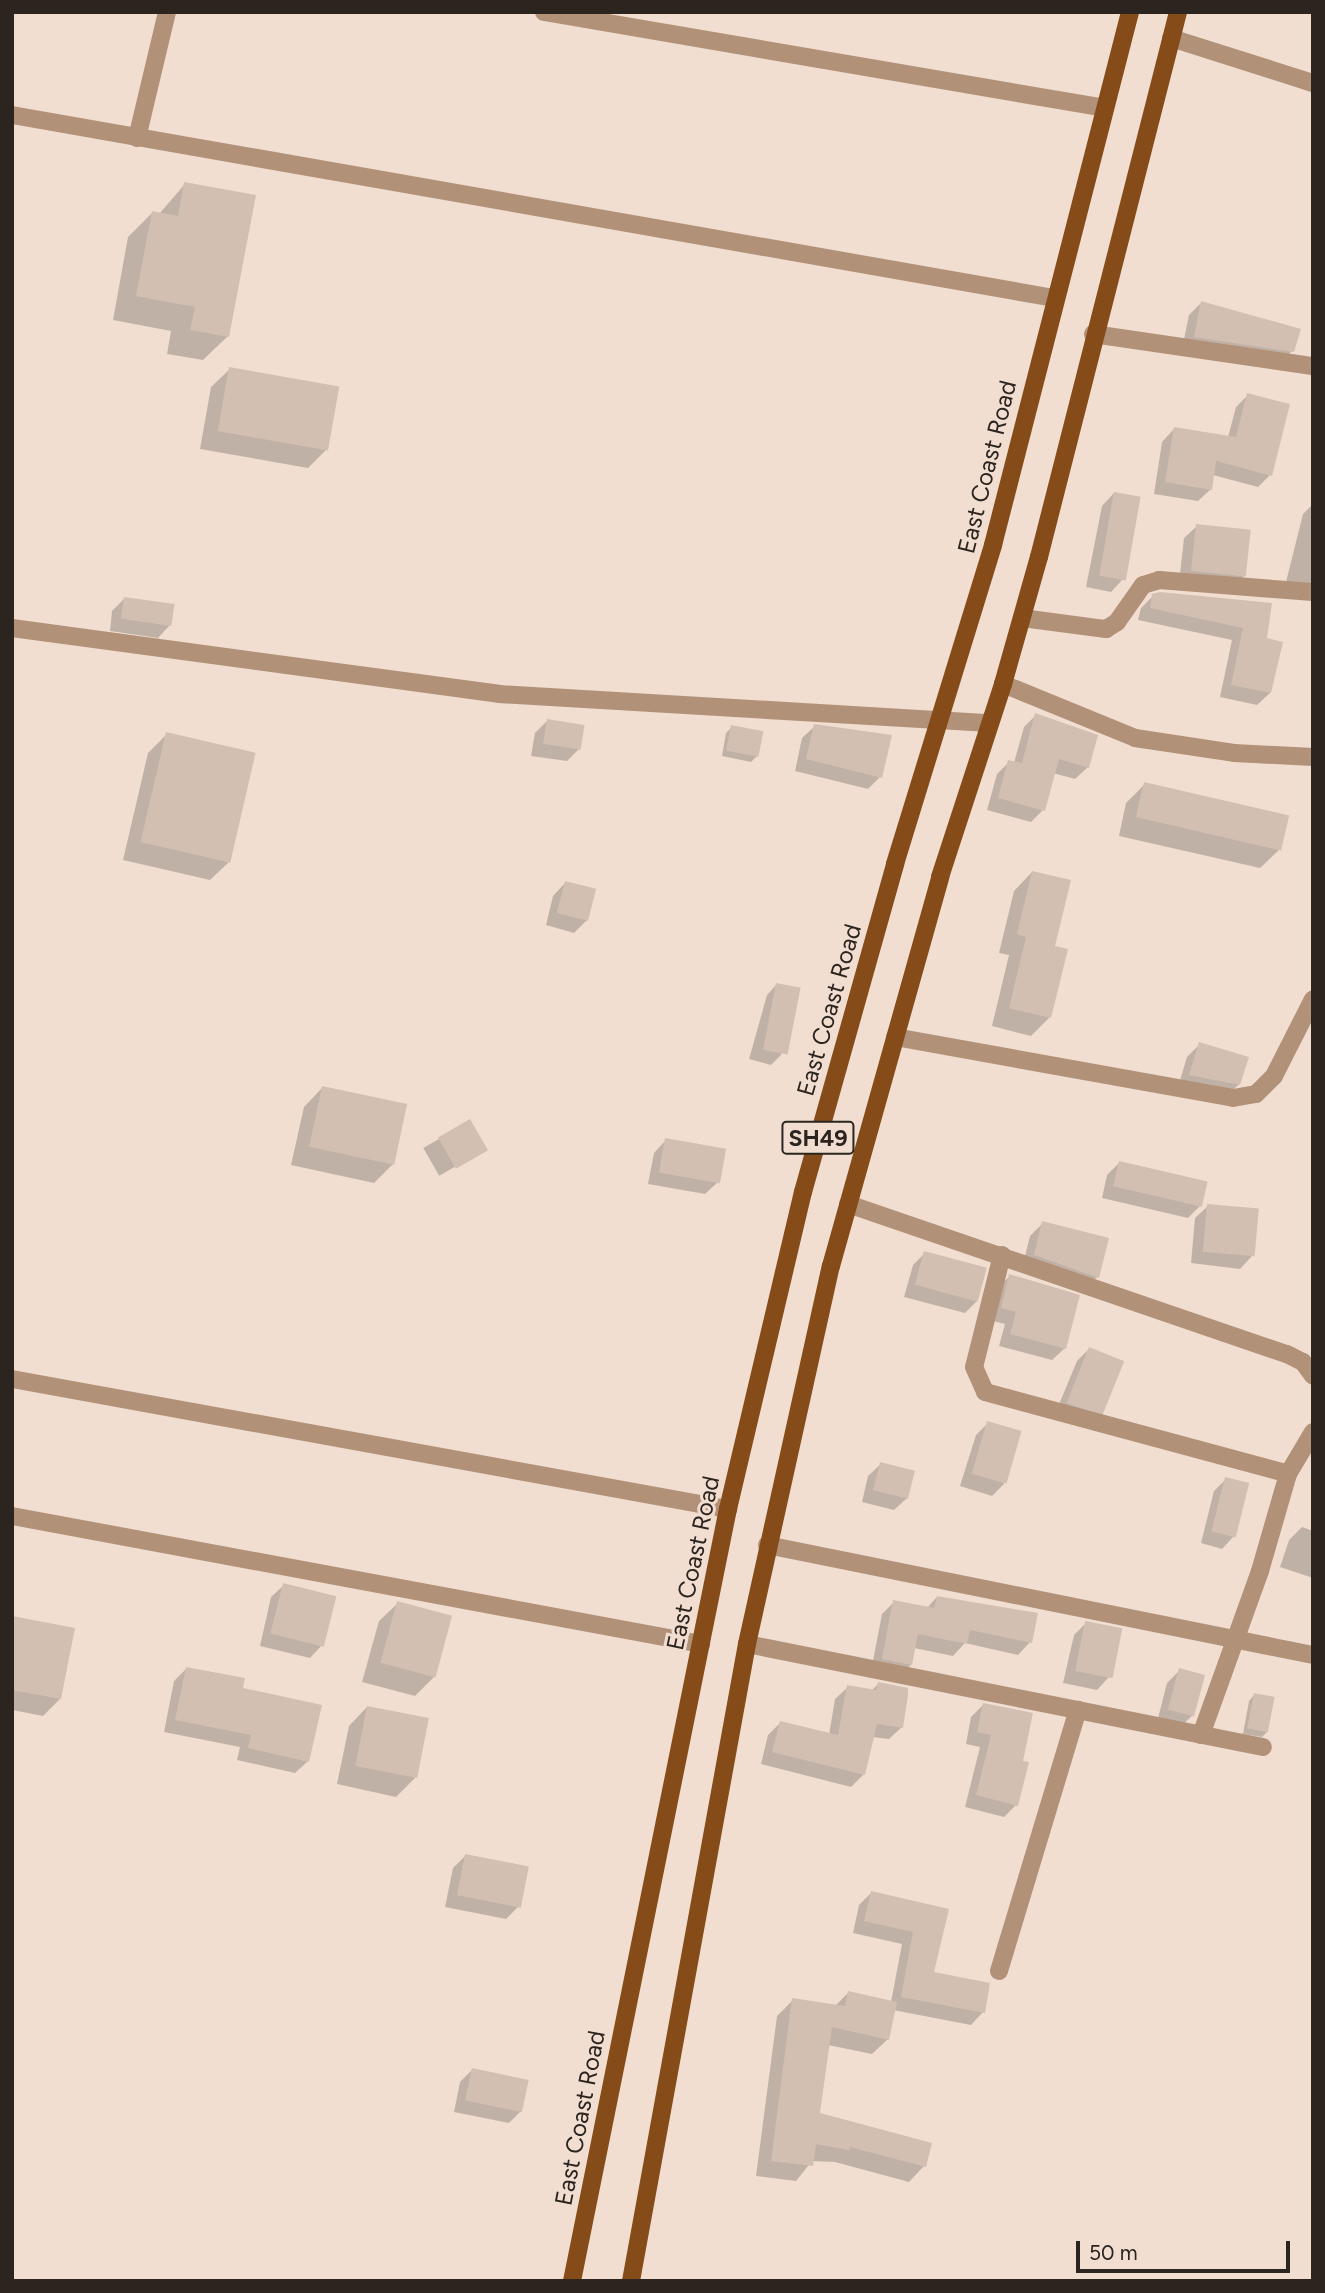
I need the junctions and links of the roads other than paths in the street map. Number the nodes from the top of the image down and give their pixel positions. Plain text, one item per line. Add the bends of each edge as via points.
1 (167, 12) edge
2 (544, 12) edge
3 (1130, 12) edge
4 (1178, 12) edge
5 (1171, 38) junction
6 (1313, 83) edge
7 (1105, 108) junction
8 (12, 115) edge
9 (137, 138) junction
10 (1054, 298) junction
11 (1093, 334) junction
12 (1313, 366) edge
13 (1313, 592) edge
14 (1022, 618) junction
15 (12, 628) edge
16 (1003, 684) junction
17 (940, 720) junction
18 (989, 723) junction
19 (1313, 757) edge
20 (1313, 999) edge
21 (895, 1037) junction
22 (848, 1204) junction
23 (1002, 1255) junction
24 (1313, 1376) edge
25 (12, 1379) edge
26 (1313, 1432) edge
27 (1288, 1474) junction
28 (728, 1509) junction
29 (12, 1516) edge
30 (767, 1545) junction
31 (1232, 1641) junction
32 (701, 1644) junction
33 (747, 1644) junction
34 (1313, 1655) edge
35 (1078, 1710) junction
36 (1201, 1735) junction
37 (1263, 1747) dead end
38 (999, 1971) dead end
39 (572, 2281) edge
40 (631, 2281) edge

1 - 9 street
2 - 7 street
3 - 7 main road, East Coast Road / SH49
4 - 5 main road, SH49
5 - 6 street
5 - 11 main road, SH49
7 - 10 main road, East Coast Road / SH49
8 - 9 street
9 - 10 street
10 - 17 main road, East Coast Road / SH49 via 993,545
11 - 12 street
11 - 14 main road, SH49
13 - 14 street via 1159,580 1143,585 1117,622 1106,629
14 - 16 main road, SH49
15 - 17 street via 499,694
16 - 18 main road, SH49
16 - 19 street via 1135,738 1234,753
17 - 18 street
17 - 28 main road, East Coast Road / SH49 via 803,1192
18 - 21 main road, SH49
20 - 21 street via 1274,1076 1256,1094 1233,1098
21 - 22 main road, SH49
22 - 23 street
22 - 30 main road, SH49
23 - 24 street via 1287,1354 1303,1362
23 - 27 street via 974,1367 985,1392
25 - 28 street
26 - 27 street
27 - 31 street via 1260,1571
28 - 32 main road, East Coast Road / SH49
29 - 32 street
30 - 31 street
30 - 33 main road, SH49
31 - 34 street
31 - 36 street
32 - 39 main road, East Coast Road / SH49
33 - 35 street
33 - 40 main road, SH49
35 - 36 street
35 - 38 street
36 - 37 street

